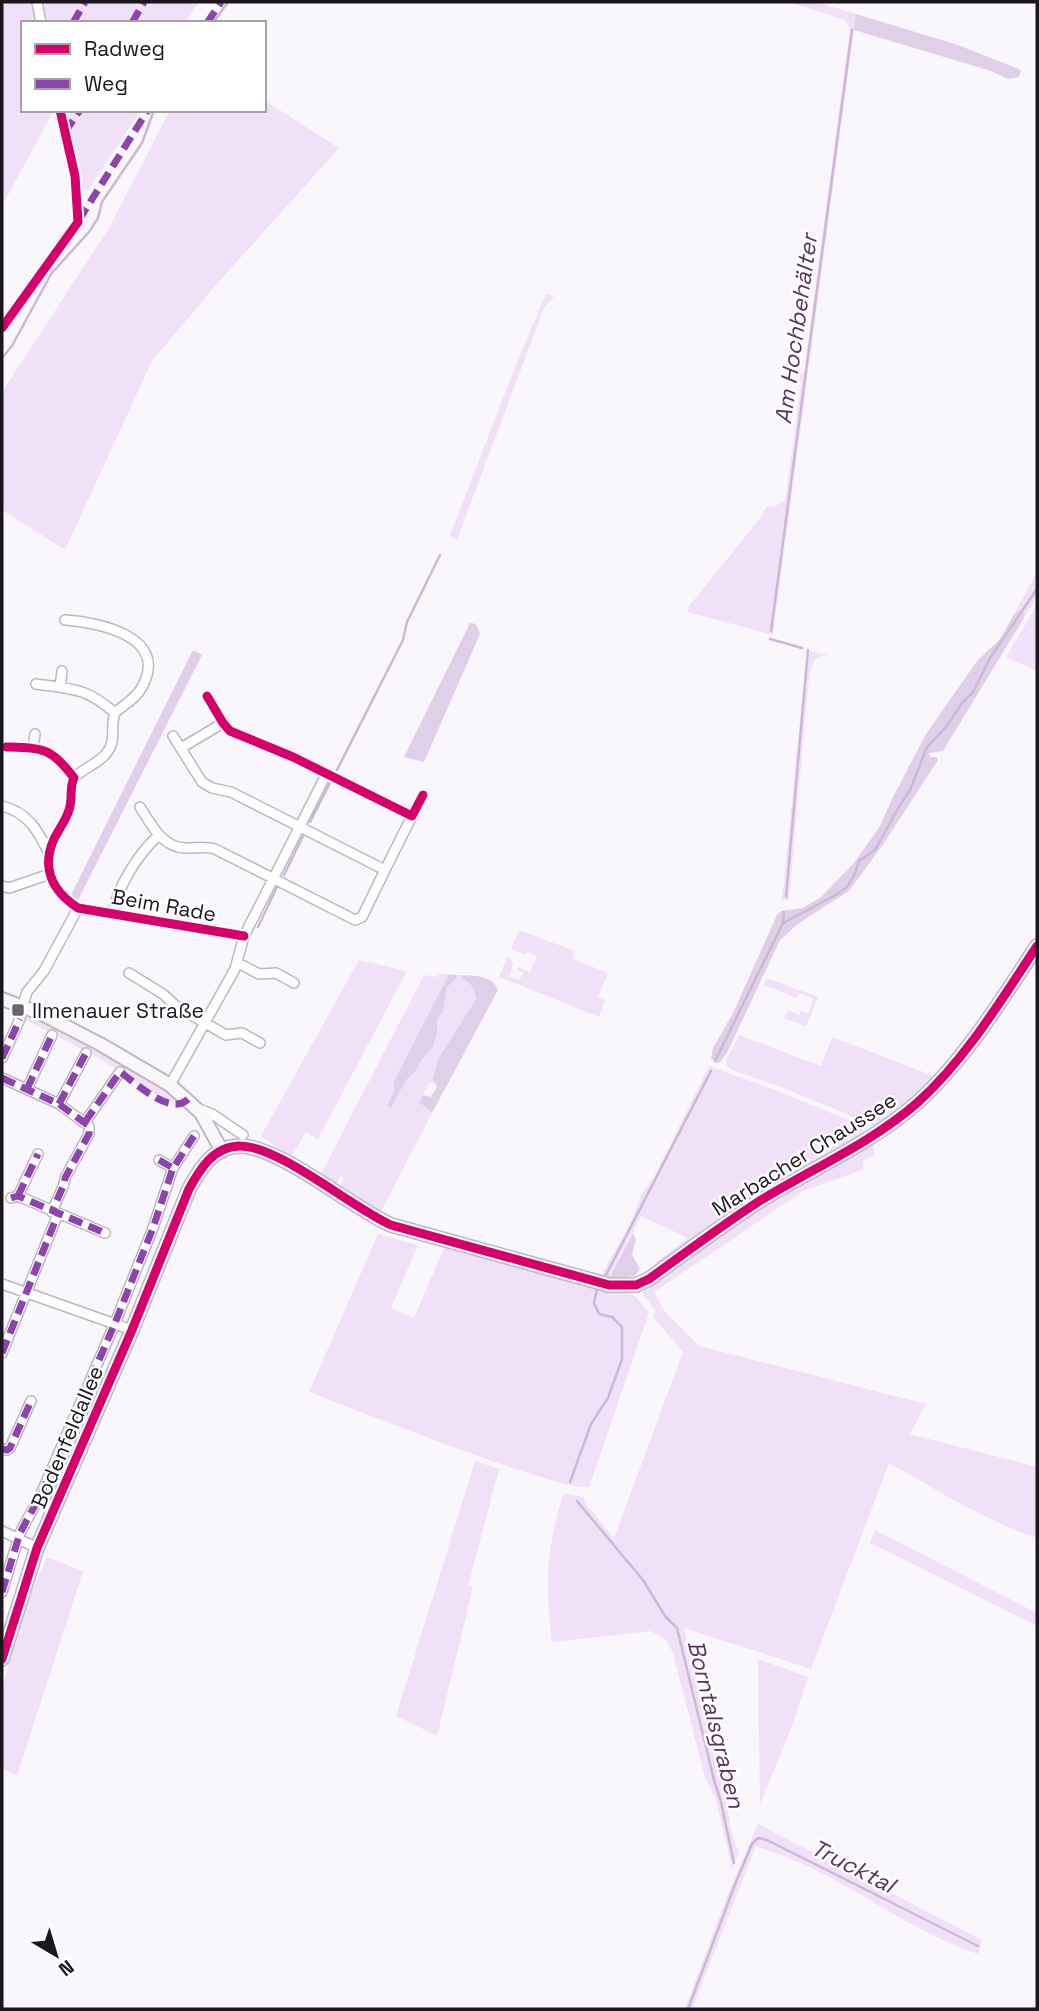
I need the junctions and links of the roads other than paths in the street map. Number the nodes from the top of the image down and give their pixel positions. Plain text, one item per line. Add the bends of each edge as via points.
1 (37, 2) edge
2 (41, 21) edge
3 (60, 112) edge
4 (2, 328) edge
5 (65, 620) dead end
6 (62, 671) dead end
7 (36, 684) dead end
8 (60, 687) junction
9 (207, 696) dead end
10 (115, 713) junction
11 (223, 723) junction
12 (35, 734) dead end
13 (173, 736) dead end
14 (5, 747) dead end
15 (33, 748) junction
16 (181, 748) junction
17 (327, 773) junction
18 (74, 778) junction
19 (423, 795) dead end
20 (2, 806) edge
21 (140, 807) dead end
22 (412, 816) junction
23 (300, 826) junction
24 (158, 836) junction
25 (49, 855) junction
26 (385, 870) junction
27 (50, 874) junction
28 (274, 878) junction
29 (2, 887) edge
30 (78, 908) junction
31 (113, 914) junction
32 (244, 936) junction
33 (1037, 946) edge
34 (238, 963) junction
35 (129, 973) dead end
36 (294, 983) dead end
37 (2, 999) edge
38 (21, 1013) junction
39 (205, 1024) junction
40 (52, 1035) dead end
41 (260, 1043) dead end
42 (86, 1053) dead end
43 (2, 1058) edge
44 (120, 1072) dead end
45 (2, 1078) edge
46 (170, 1085) junction
47 (27, 1089) junction
48 (59, 1104) junction
49 (198, 1109) junction
50 (85, 1122) junction
51 (243, 1135) dead end
52 (194, 1136) dead end
53 (222, 1151) junction
54 (38, 1154) dead end
55 (159, 1160) dead end
56 (173, 1168) junction
57 (55, 1213) junction
58 (153, 1227) junction
59 (105, 1233) dead end
60 (171, 1235) junction
61 (2, 1284) edge
62 (26, 1294) junction
63 (115, 1323) junction
64 (132, 1330) junction
65 (2, 1353) edge
66 (30, 1401) dead end
67 (68, 1434) junction
68 (84, 1442) junction
69 (2, 1449) edge
70 (2, 1531) edge
71 (18, 1539) junction
72 (37, 1548) junction
73 (2, 1592) edge
74 (2, 1656) edge

1 - 2 street
3 - 4 street via 75,176 78,222
5 - 10 street via 118,631 142,649 148,667 144,685
6 - 8 street
7 - 8 street
8 - 10 street via 89,693
9 - 11 street
10 - 18 street via 108,751
11 - 16 street
11 - 17 street via 233,733
12 - 15 street
13 - 16 street
14 - 15 street
15 - 18 street via 43,748 57,757
16 - 23 street via 205,785 231,792
17 - 22 street
17 - 23 street
18 - 25 street via 69,811
19 - 22 street
20 - 25 street via 32,824
21 - 24 street
22 - 26 street
23 - 26 street
23 - 28 street
24 - 28 street via 182,848 215,849
24 - 31 street via 137,858
25 - 27 street
26 - 28 street via 362,917 355,920
27 - 29 street
27 - 30 street via 59,892
28 - 32 street
30 - 31 street, Beim Rade
30 - 38 street via 44,971 27,992
31 - 32 street, Beim Rade
32 - 34 street
33 - 53 street, Marbacher Chaussee via 966,1048 916,1103 636,1285 609,1285 391,1225 268,1153 237,1146
34 - 36 street via 258,974 276,973
34 - 39 street
35 - 39 street
37 - 38 street
38 - 43 street
38 - 46 street via 42,1014
39 - 41 street via 226,1035 242,1033
39 - 46 street
40 - 47 street
42 - 48 street
44 - 50 street
45 - 47 street
46 - 49 street
47 - 48 street
48 - 50 street
49 - 51 street
49 - 53 street
50 - 57 street via 89,1134 65,1178
52 - 56 street, Bodenfeldallee
53 - 60 street, Bodenfeldallee via 199,1170
54 - 57 street via 14,1197
55 - 56 street
56 - 58 street, Bodenfeldallee
57 - 59 street
57 - 62 street
58 - 60 street
58 - 63 street, Bodenfeldallee
60 - 64 street, Bodenfeldallee
61 - 62 street
62 - 63 street
62 - 65 street
63 - 64 street
63 - 67 street, Bodenfeldallee
64 - 68 street, Bodenfeldallee
66 - 69 street via 10,1448
67 - 68 street, Bodenfeldallee
67 - 71 street, Bodenfeldallee
68 - 72 street, Bodenfeldallee
70 - 71 street
71 - 72 street
71 - 73 street, Bodenfeldallee
72 - 74 street, Bodenfeldallee

